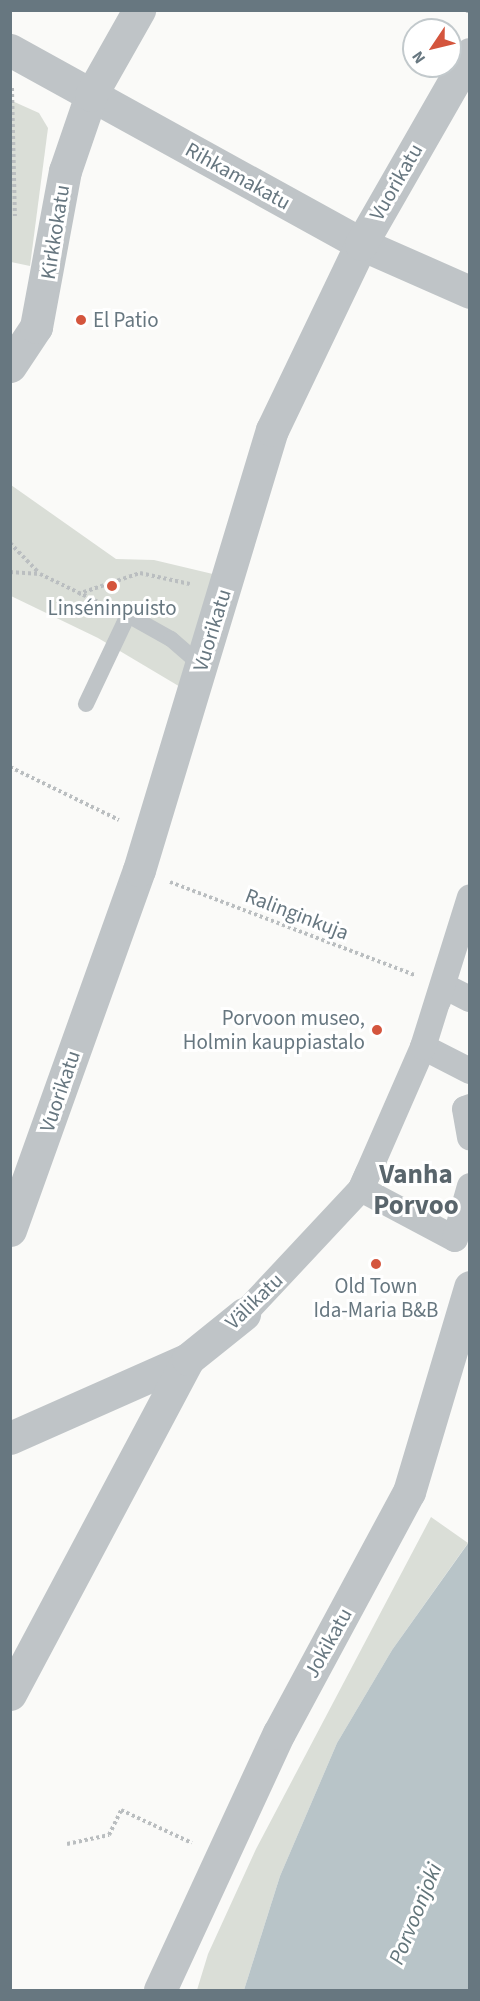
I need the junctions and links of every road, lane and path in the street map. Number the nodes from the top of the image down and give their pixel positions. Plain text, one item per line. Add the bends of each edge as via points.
1 (139, 10) edge
2 (470, 54) edge
3 (11, 63) edge
4 (91, 95) junction
5 (15, 216) dead end
6 (361, 244) junction
7 (470, 292) edge
8 (10, 366) edge
9 (10, 543) edge
10 (10, 572) edge
11 (40, 574) junction
12 (200, 586) dead end
13 (78, 594) junction
14 (128, 615) junction
15 (201, 665) junction
16 (87, 704) dead end
17 (10, 767) edge
18 (150, 835) junction
19 (139, 870) junction
20 (470, 897) edge
21 (444, 986) junction
22 (470, 999) edge
23 (423, 1047) junction
24 (470, 1071) edge
25 (470, 1107) edge
26 (470, 1138) edge
27 (470, 1186) edge
28 (362, 1189) junction
29 (470, 1213) edge
30 (10, 1230) edge
31 (470, 1244) edge
32 (470, 1287) edge
33 (244, 1314) joint
34 (188, 1359) junction
35 (10, 1438) edge
36 (10, 1694) edge
37 (67, 1844) dead end
38 (220, 1858) junction
39 (160, 1990) edge

1 - 4 street, Kirkkokatu
2 - 6 street, Vuorikatu
3 - 4 street, Rihkamakatu
3 - 5 path
4 - 6 street, Rihkamakatu
4 - 8 street, Kirkkokatu via 65,171 36,327
6 - 7 street, Rihkamakatu
6 - 15 street, Vuorikatu via 272,430
9 - 11 path
10 - 11 path
11 - 13 path
12 - 13 path via 140,573
13 - 14 path
14 - 15 lane via 165,634
14 - 16 lane
15 - 18 street, Vuorikatu
17 - 18 path
18 - 19 street, Vuorikatu
19 - 21 path, Ralinginkuja
19 - 30 street, Vuorikatu
20 - 21 street
21 - 22 street
21 - 23 street, Välikatu
23 - 24 street
23 - 28 street, Välikatu
25 - 26 street via 465,1109
27 - 28 street via 455,1239
28 - 33 street, Välikatu
29 - 31 street via 461,1241
32 - 38 street, Jokikatu via 409,1492 279,1733
33 - 34 street, Välikatu
34 - 35 street
34 - 36 street, Välikatu
37 - 38 path via 109,1835 121,1810
38 - 39 street, Jokikatu

